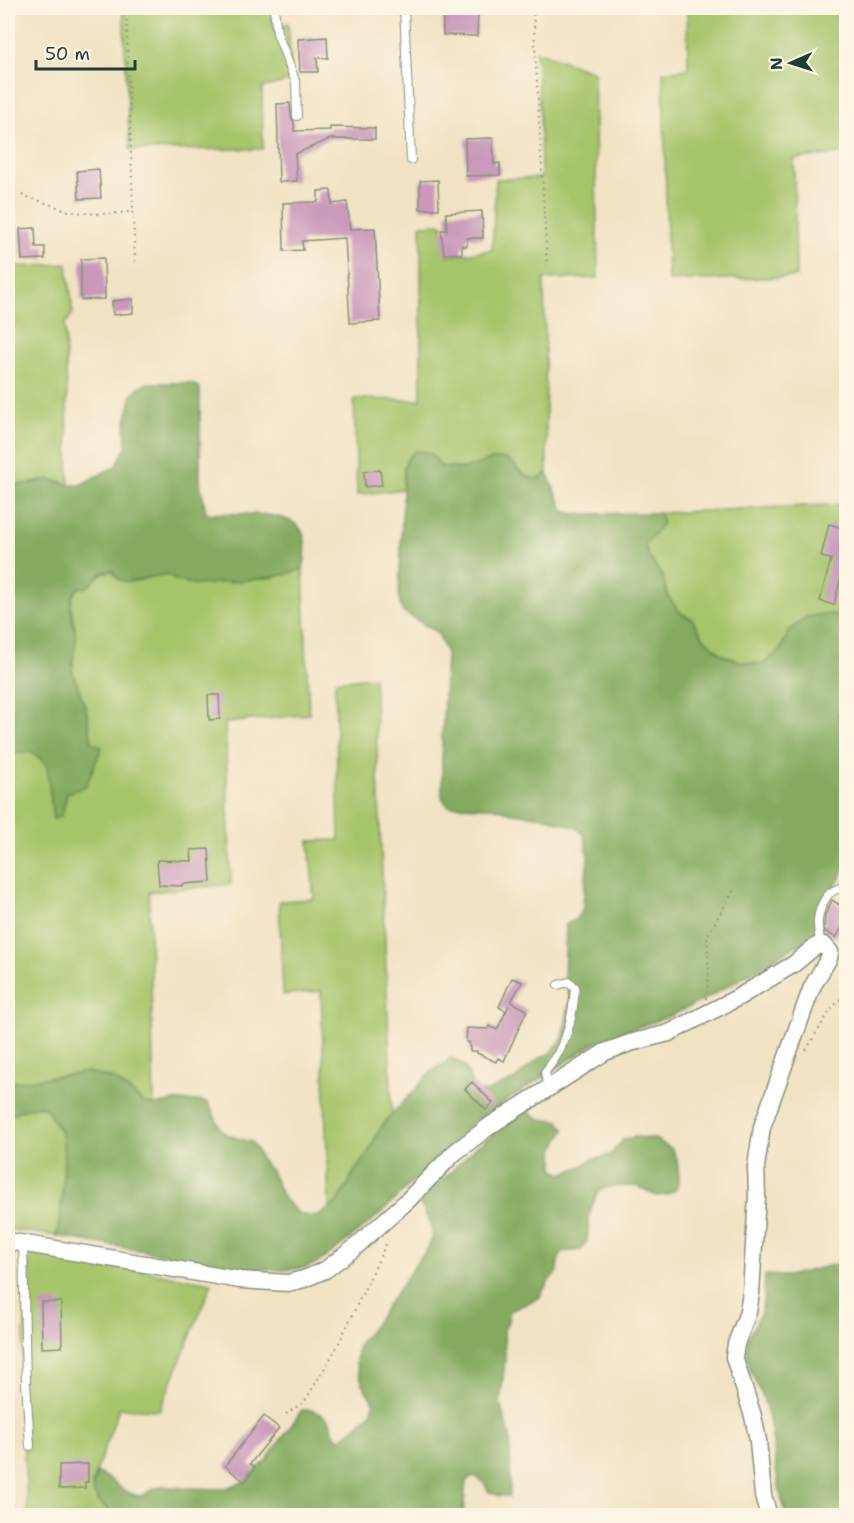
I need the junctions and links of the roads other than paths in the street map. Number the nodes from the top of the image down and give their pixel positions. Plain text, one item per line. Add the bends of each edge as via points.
1 (274, 8) edge
2 (404, 8) edge
3 (297, 116) dead end
4 (411, 160) dead end
5 (846, 701) edge
6 (846, 735) edge
7 (846, 885) edge
8 (819, 945) junction
9 (558, 985) dead end
10 (548, 1089) junction
11 (15, 1242) edge
12 (30, 1446) dead end
13 (769, 1515) edge

1 - 3 lane via 277,33 296,82
2 - 4 lane
5 - 6 lane
7 - 8 lane via 829,892 818,915
8 - 10 street via 780,973 708,1013 669,1033 605,1052
8 - 13 street via 828,947 829,958 812,987 762,1127 751,1293 734,1357 753,1416
9 - 10 lane via 569,982 575,987 574,1005 568,1035 544,1072
10 - 11 street via 474,1137 353,1249 325,1270 304,1279 288,1283 240,1280
11 - 12 lane

